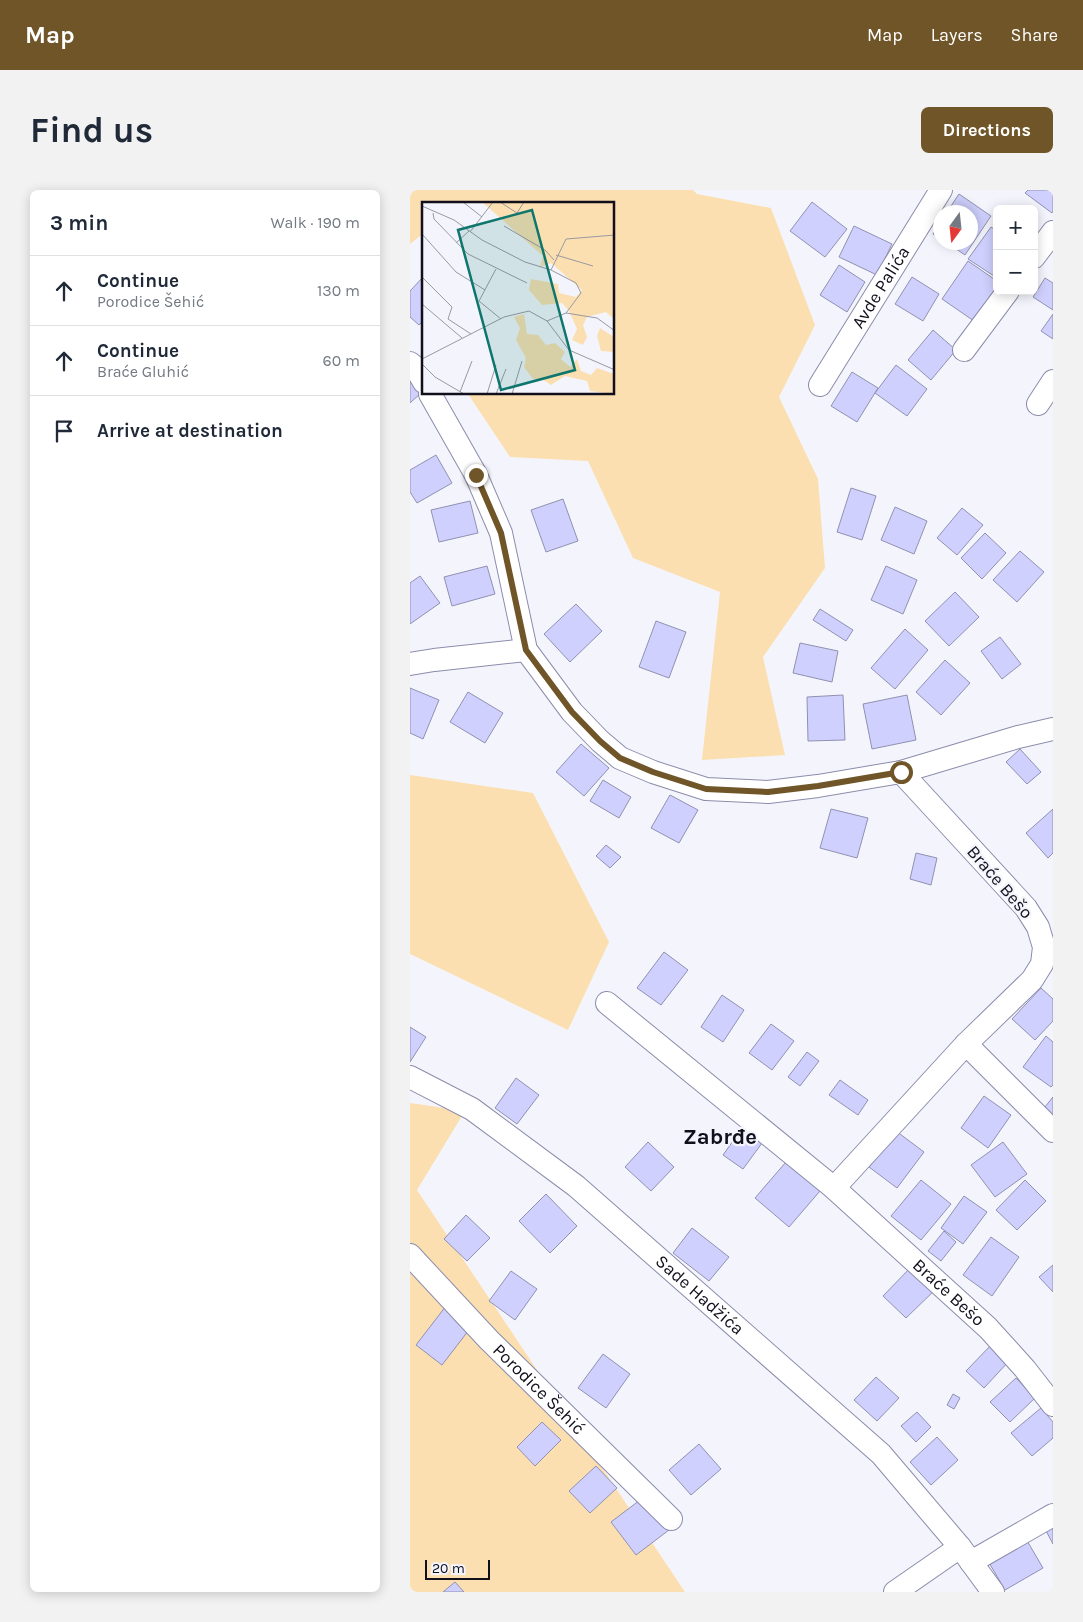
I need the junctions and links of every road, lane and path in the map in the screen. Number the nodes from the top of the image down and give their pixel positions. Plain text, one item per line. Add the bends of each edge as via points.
1 (941, 190) edge
2 (1053, 232) edge
3 (1038, 252) edge
4 (1005, 295) edge
5 (964, 350) dead end
6 (410, 363) edge
7 (422, 379) edge
8 (1053, 381) edge
9 (820, 385) dead end
10 (431, 395) edge
11 (1038, 404) dead end
12 (526, 650) junction
13 (410, 664) edge
14 (1053, 729) edge
15 (901, 772) junction
16 (607, 1003) dead end
17 (966, 1044) junction
18 (410, 1077) edge
19 (1053, 1131) edge
20 (834, 1188) junction
21 (410, 1255) edge
22 (1053, 1406) edge
23 (1053, 1515) edge
24 (671, 1519) dead end
25 (966, 1555) junction
26 (896, 1592) edge
27 (993, 1592) edge

1 - 9 street, Avde Palića
2 - 3 street
4 - 5 street
6 - 7 street
8 - 11 street
10 - 12 street via 476,475 501,533
12 - 13 street
12 - 15 street via 572,712 600,741 620,758 653,772 706,789 768,792
14 - 15 street
15 - 17 street, Braće Bešo via 1026,908 1038,927 1044,947 1042,964 1032,980
16 - 20 street, Braće Bešo
17 - 19 street
17 - 20 street, Braće Bešo
18 - 25 street, Sade Hadžića via 472,1109 576,1186 881,1454
20 - 22 street, Braće Bešo via 988,1328
21 - 24 street, Porodice Šehić via 490,1340
23 - 25 street
25 - 26 street
25 - 27 street, Sade Hadžića

